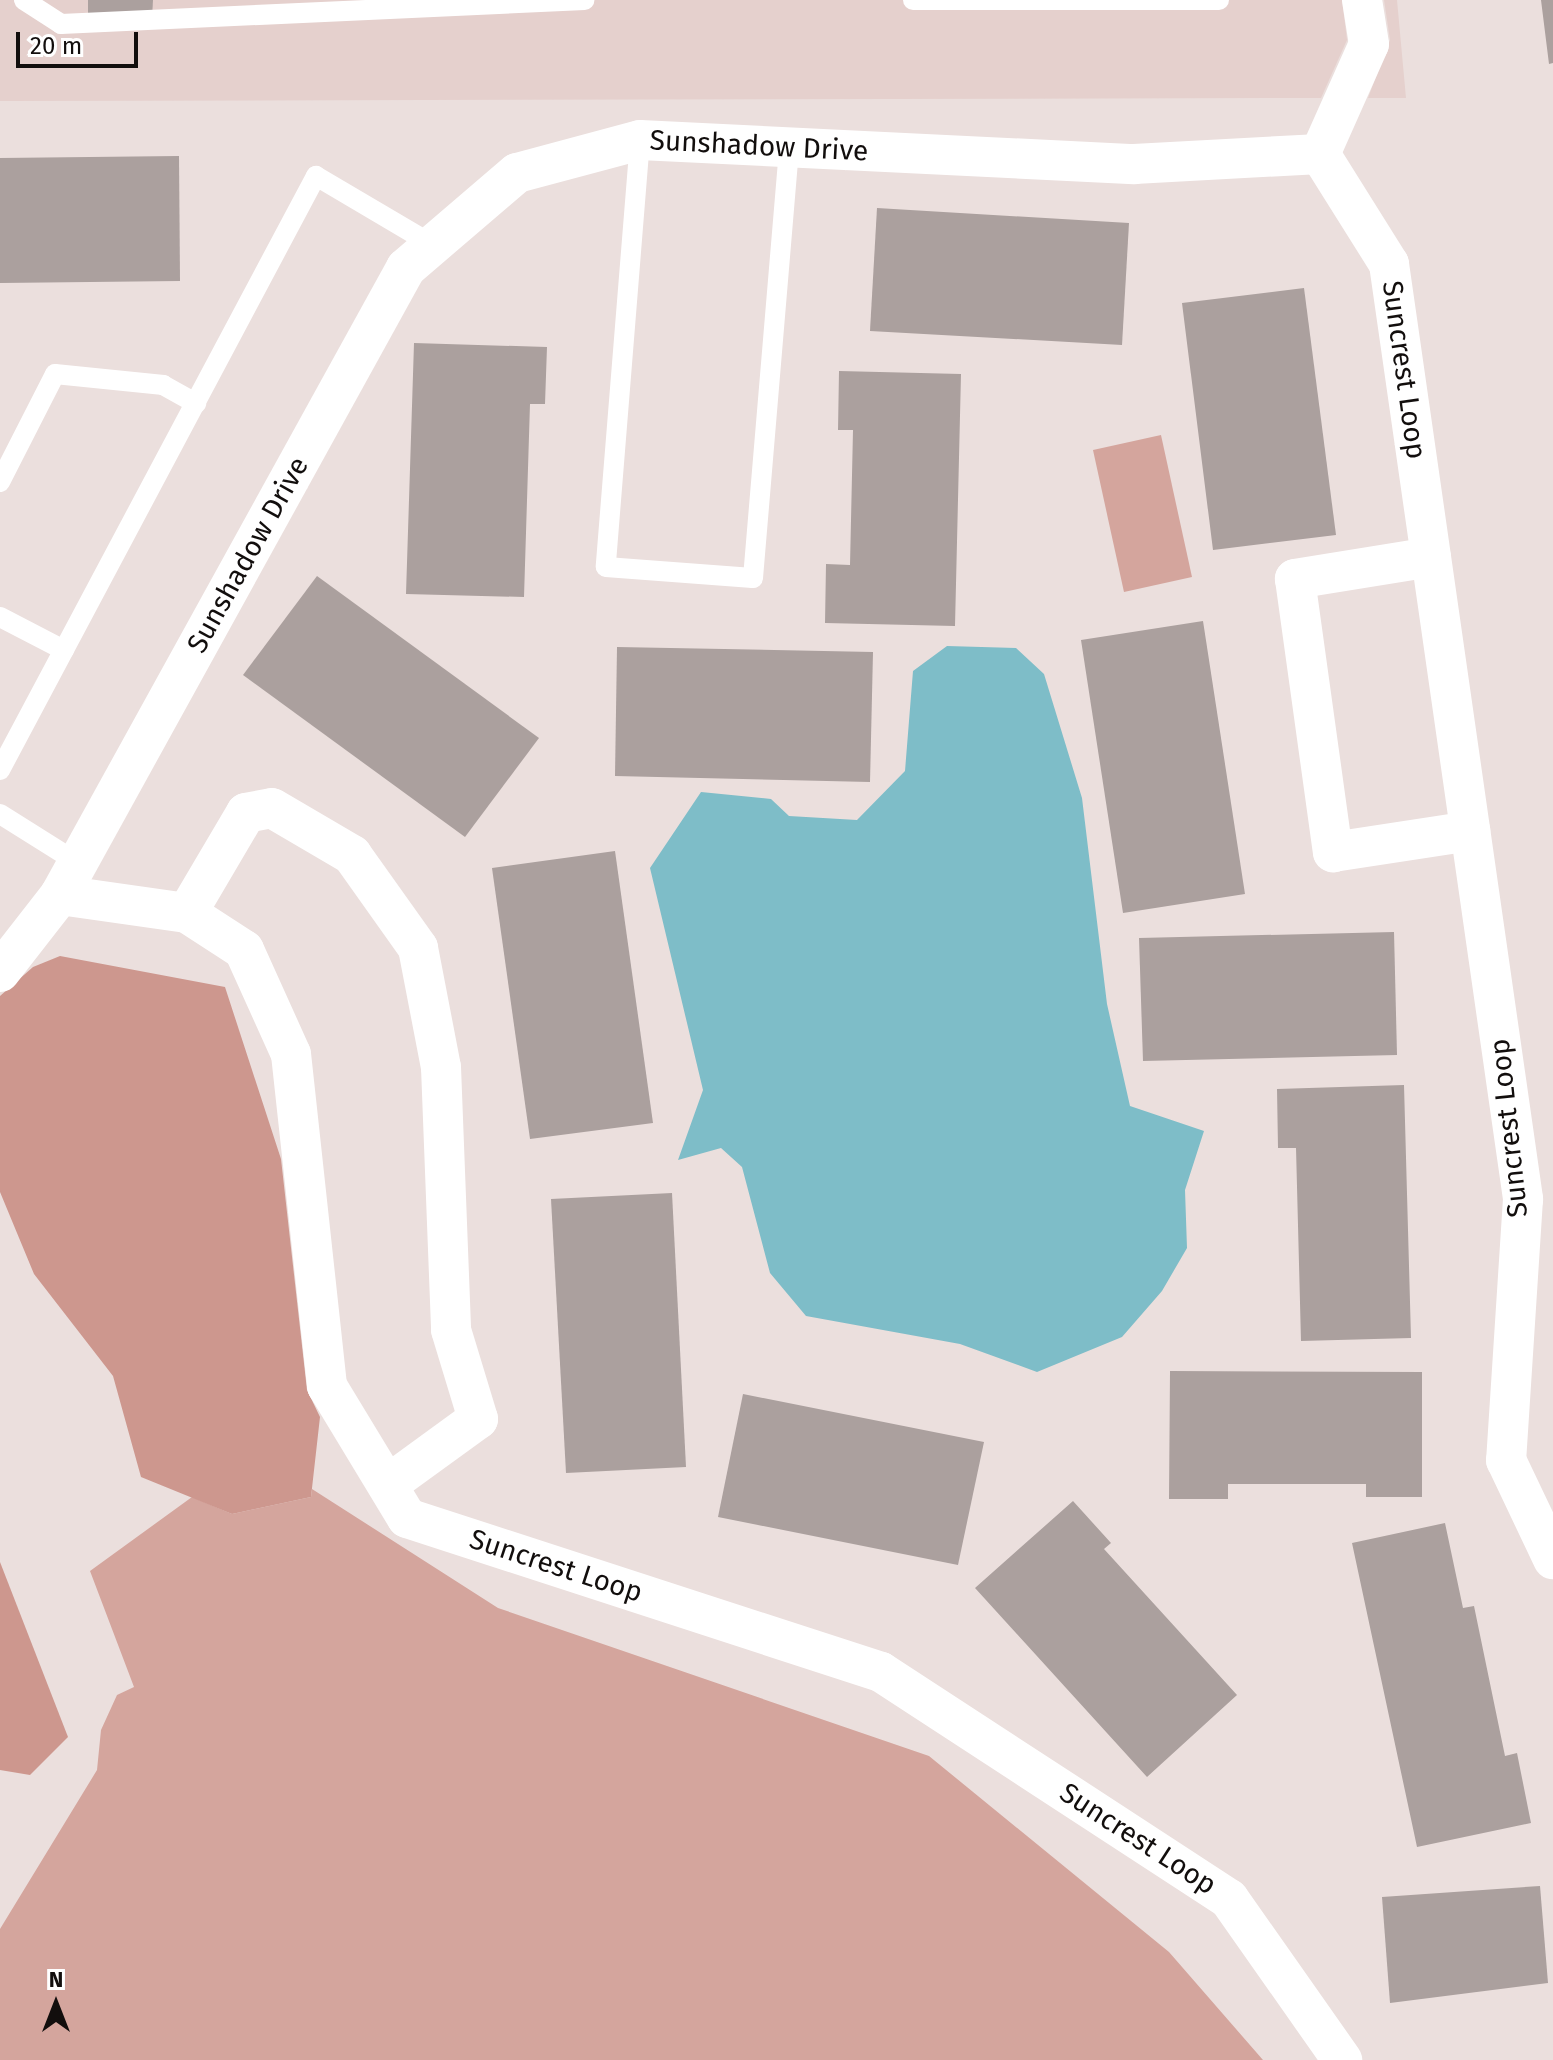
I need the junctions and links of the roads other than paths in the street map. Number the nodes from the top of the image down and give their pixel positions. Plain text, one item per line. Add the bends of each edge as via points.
1 (24, 0) edge
2 (584, 0) edge
3 (913, 0) edge
4 (1219, 0) edge
5 (1362, 0) edge
6 (640, 140) junction
7 (789, 147) junction
8 (1320, 154) junction
9 (433, 245) junction
10 (196, 403) junction
11 (0, 482) edge
12 (1431, 557) junction
13 (0, 617) edge
14 (64, 650) junction
15 (0, 770) edge
16 (0, 814) edge
17 (1470, 831) junction
18 (69, 879) junction
19 (187, 913) junction
20 (0, 972) edge
21 (387, 1485) junction
22 (1553, 1559) edge
23 (1342, 2060) edge

1 - 2 lane via 61,24
3 - 4 lane
5 - 8 street via 1369,44
6 - 7 street, Sunshadow Drive
6 - 7 lane via 606,567 753,578
6 - 9 street, Sunshadow Drive via 517,173
7 - 8 street, Sunshadow Drive via 1134,164
8 - 12 street, Suncrest Loop via 1389,264
9 - 10 lane via 316,176
9 - 18 street, Sunshadow Drive via 406,268
10 - 11 lane via 163,385 55,374
10 - 14 lane
12 - 17 street, Suncrest Loop
12 - 17 street via 1295,579 1333,852
13 - 14 lane
14 - 15 lane
16 - 18 lane
17 - 22 street, Suncrest Loop via 1523,1199 1506,1460
18 - 19 street, Suncrest Loop
18 - 20 street, Sunshadow Drive
19 - 21 street, Suncrest Loop via 244,950 291,1054 327,1386
19 - 21 street via 246,813 272,808 352,855 418,948 441,1067 451,1330 478,1419
21 - 23 street, Suncrest Loop via 407,1518 881,1672 1229,1899

